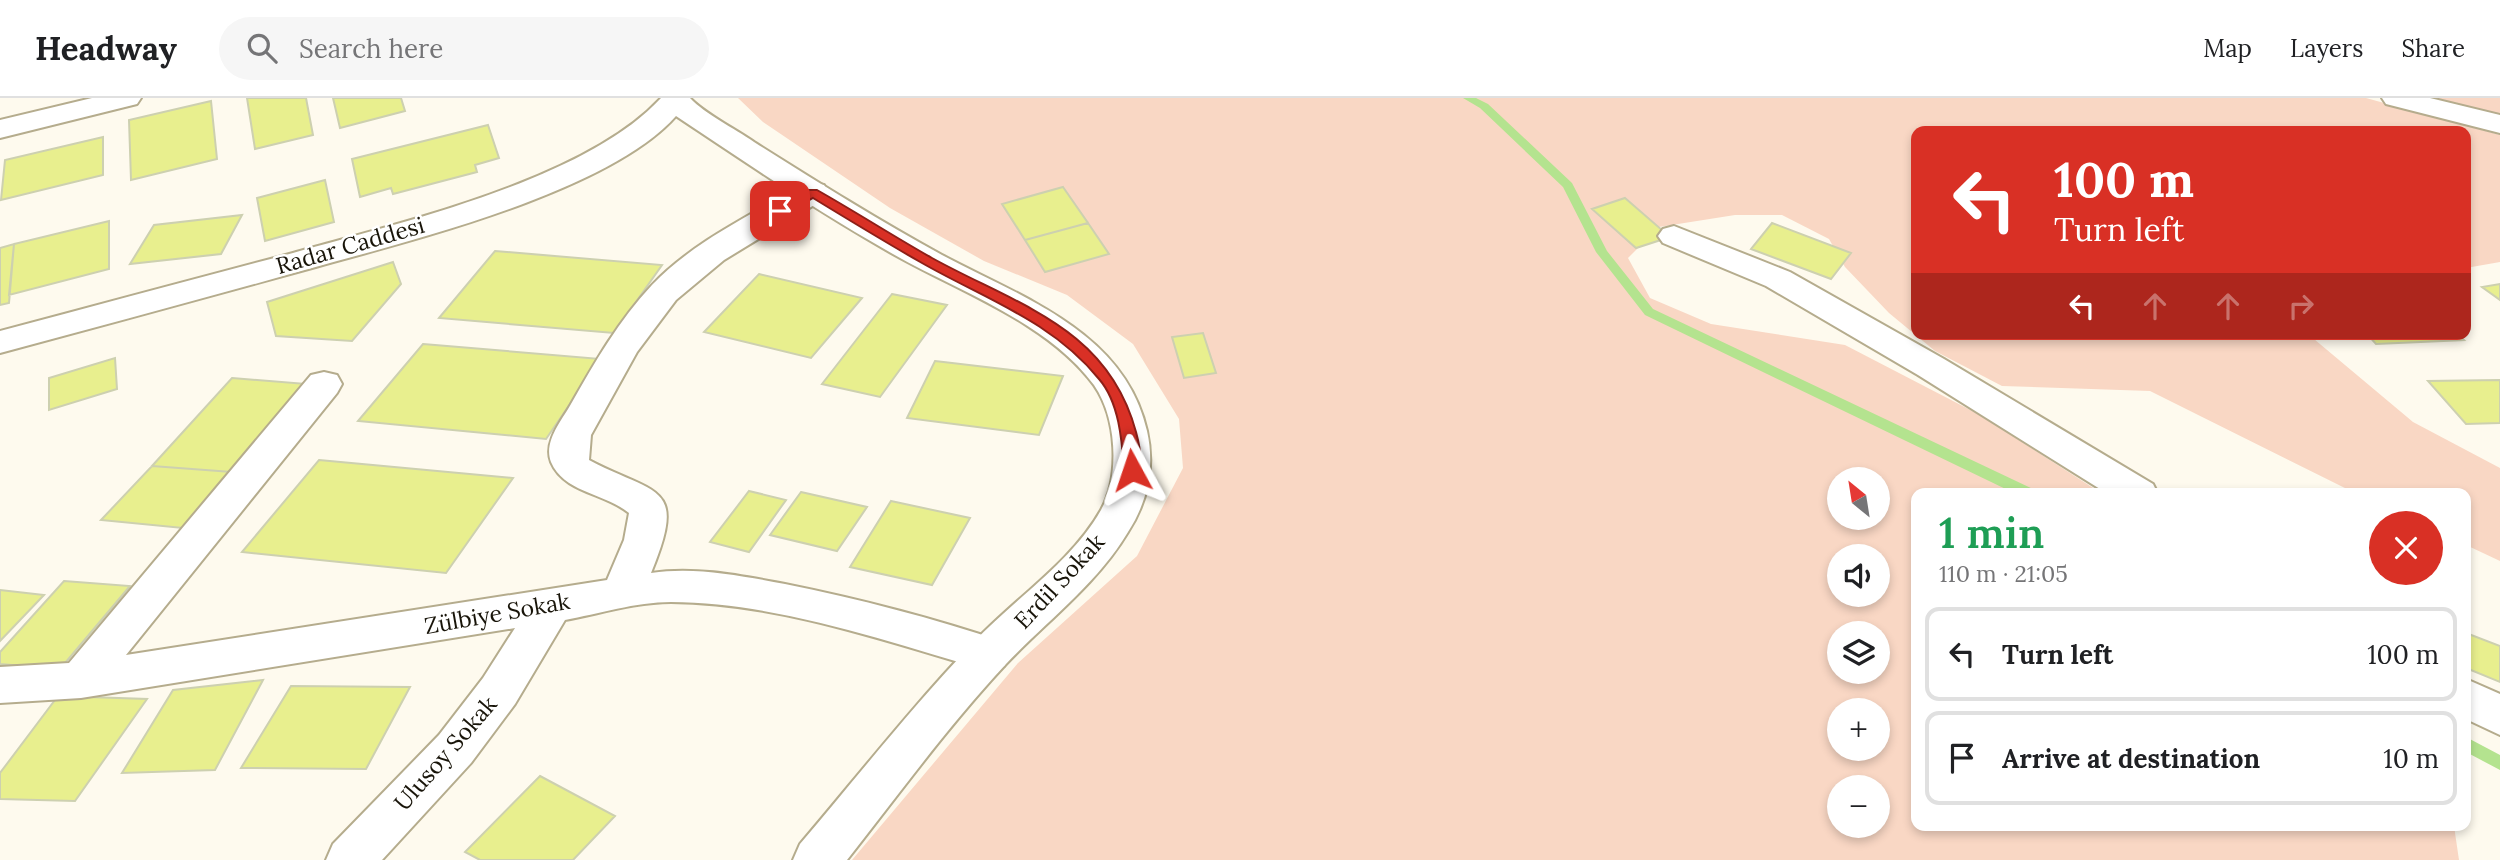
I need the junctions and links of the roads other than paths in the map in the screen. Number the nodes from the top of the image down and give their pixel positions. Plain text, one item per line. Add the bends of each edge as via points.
1 (127, 98) edge
2 (2396, 98) edge
3 (676, 100) edge
4 (2500, 124) edge
5 (0, 130) edge
6 (813, 192) junction
7 (1674, 236) dead end
8 (0, 342) edge
9 (324, 384) dead end
10 (2129, 488) edge
11 (623, 592) junction
12 (553, 603) junction
13 (989, 654) junction
14 (81, 680) junction
15 (0, 685) edge
16 (2471, 700) edge
17 (2500, 716) edge
18 (350, 860) edge
19 (817, 860) edge

1 - 5 street
2 - 4 street
3 - 6 street, Erdil Sokak
3 - 8 street, Radar Caddesi via 640,133 587,165 476,207 186,293
6 - 11 street via 679,278 629,337 572,435 567,450 576,471 642,498 650,509 651,523
6 - 13 street, Erdil Sokak via 1058,331 1107,377 1122,409 1132,470 1125,503 1105,536
7 - 10 street via 1778,279 1990,401
9 - 14 street
11 - 12 street, Zülbiye Sokak
11 - 13 street, Zülbiye Sokak via 668,586 737,591 848,613
12 - 14 street, Zülbiye Sokak
12 - 18 street, Ulusoy Sokak via 499,691 455,749
13 - 19 street, Erdil Sokak
14 - 15 street, Zülbiye Sokak
16 - 17 street

